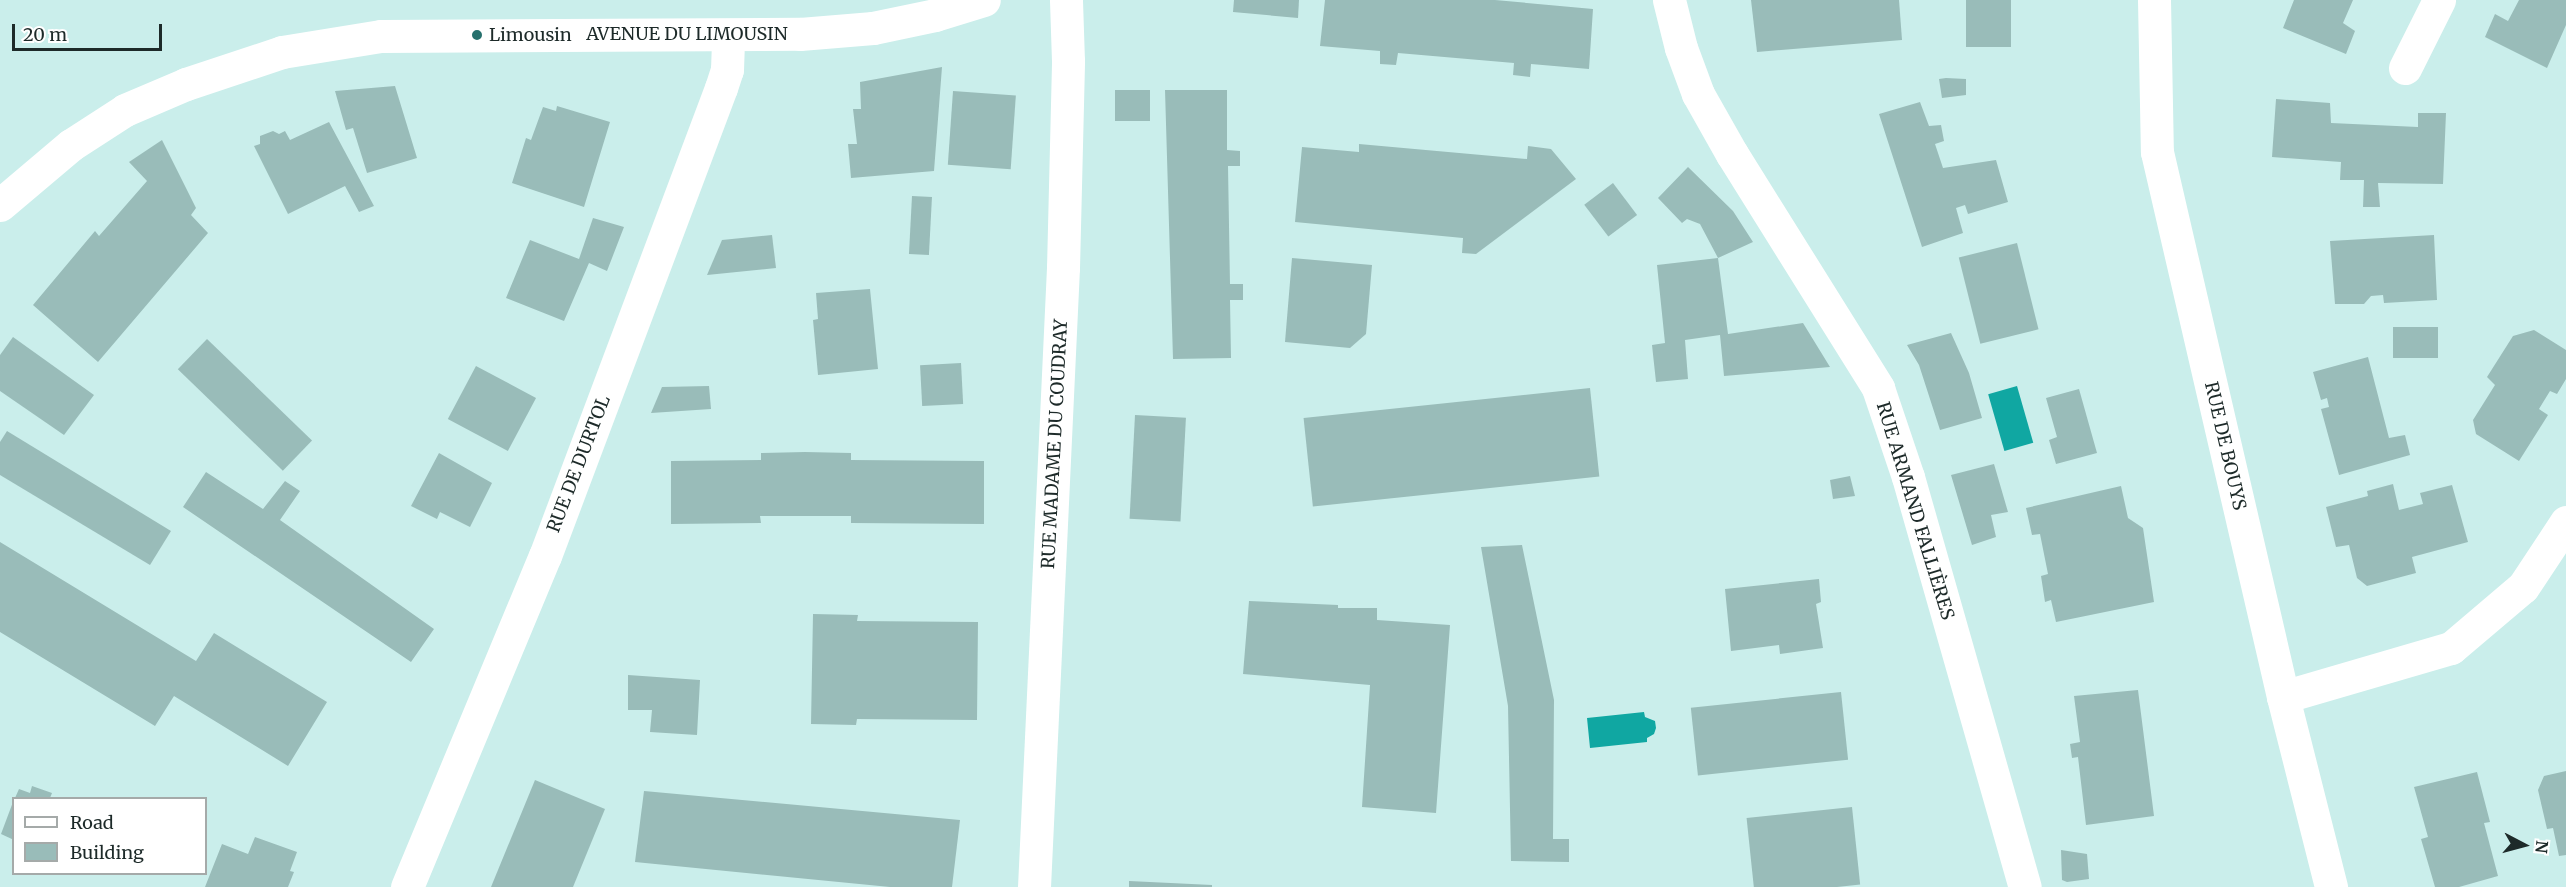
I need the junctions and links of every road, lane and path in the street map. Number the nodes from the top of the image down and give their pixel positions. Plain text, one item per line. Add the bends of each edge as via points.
1 (984, 0) edge
2 (1066, 0) edge
3 (1669, 0) edge
4 (2154, 0) edge
5 (2439, 0) edge
6 (728, 35) junction
7 (2405, 68) dead end
8 (0, 206) edge
9 (2566, 522) edge
10 (2283, 697) junction
11 (407, 887) edge
12 (1034, 887) edge
13 (2025, 887) edge
14 (2331, 887) edge

1 - 6 street, AVENUE DU LIMOUSIN via 873,28
2 - 12 street, RUE MADAME DU COUDRAY via 1063,267
3 - 13 street, RUE ARMAND FALLIÈRES via 1698,94 1878,388 1908,477
4 - 10 street, RUE DE BOUYS via 2157,152
5 - 7 street
6 - 8 street, AVENUE DU LIMOUSIN via 381,36 282,52 186,84 125,110 71,145
6 - 11 street, RUE DE DURTOL via 724,79 545,556
9 - 10 street via 2523,587 2451,648
10 - 14 street, RUE DE BOUYS

